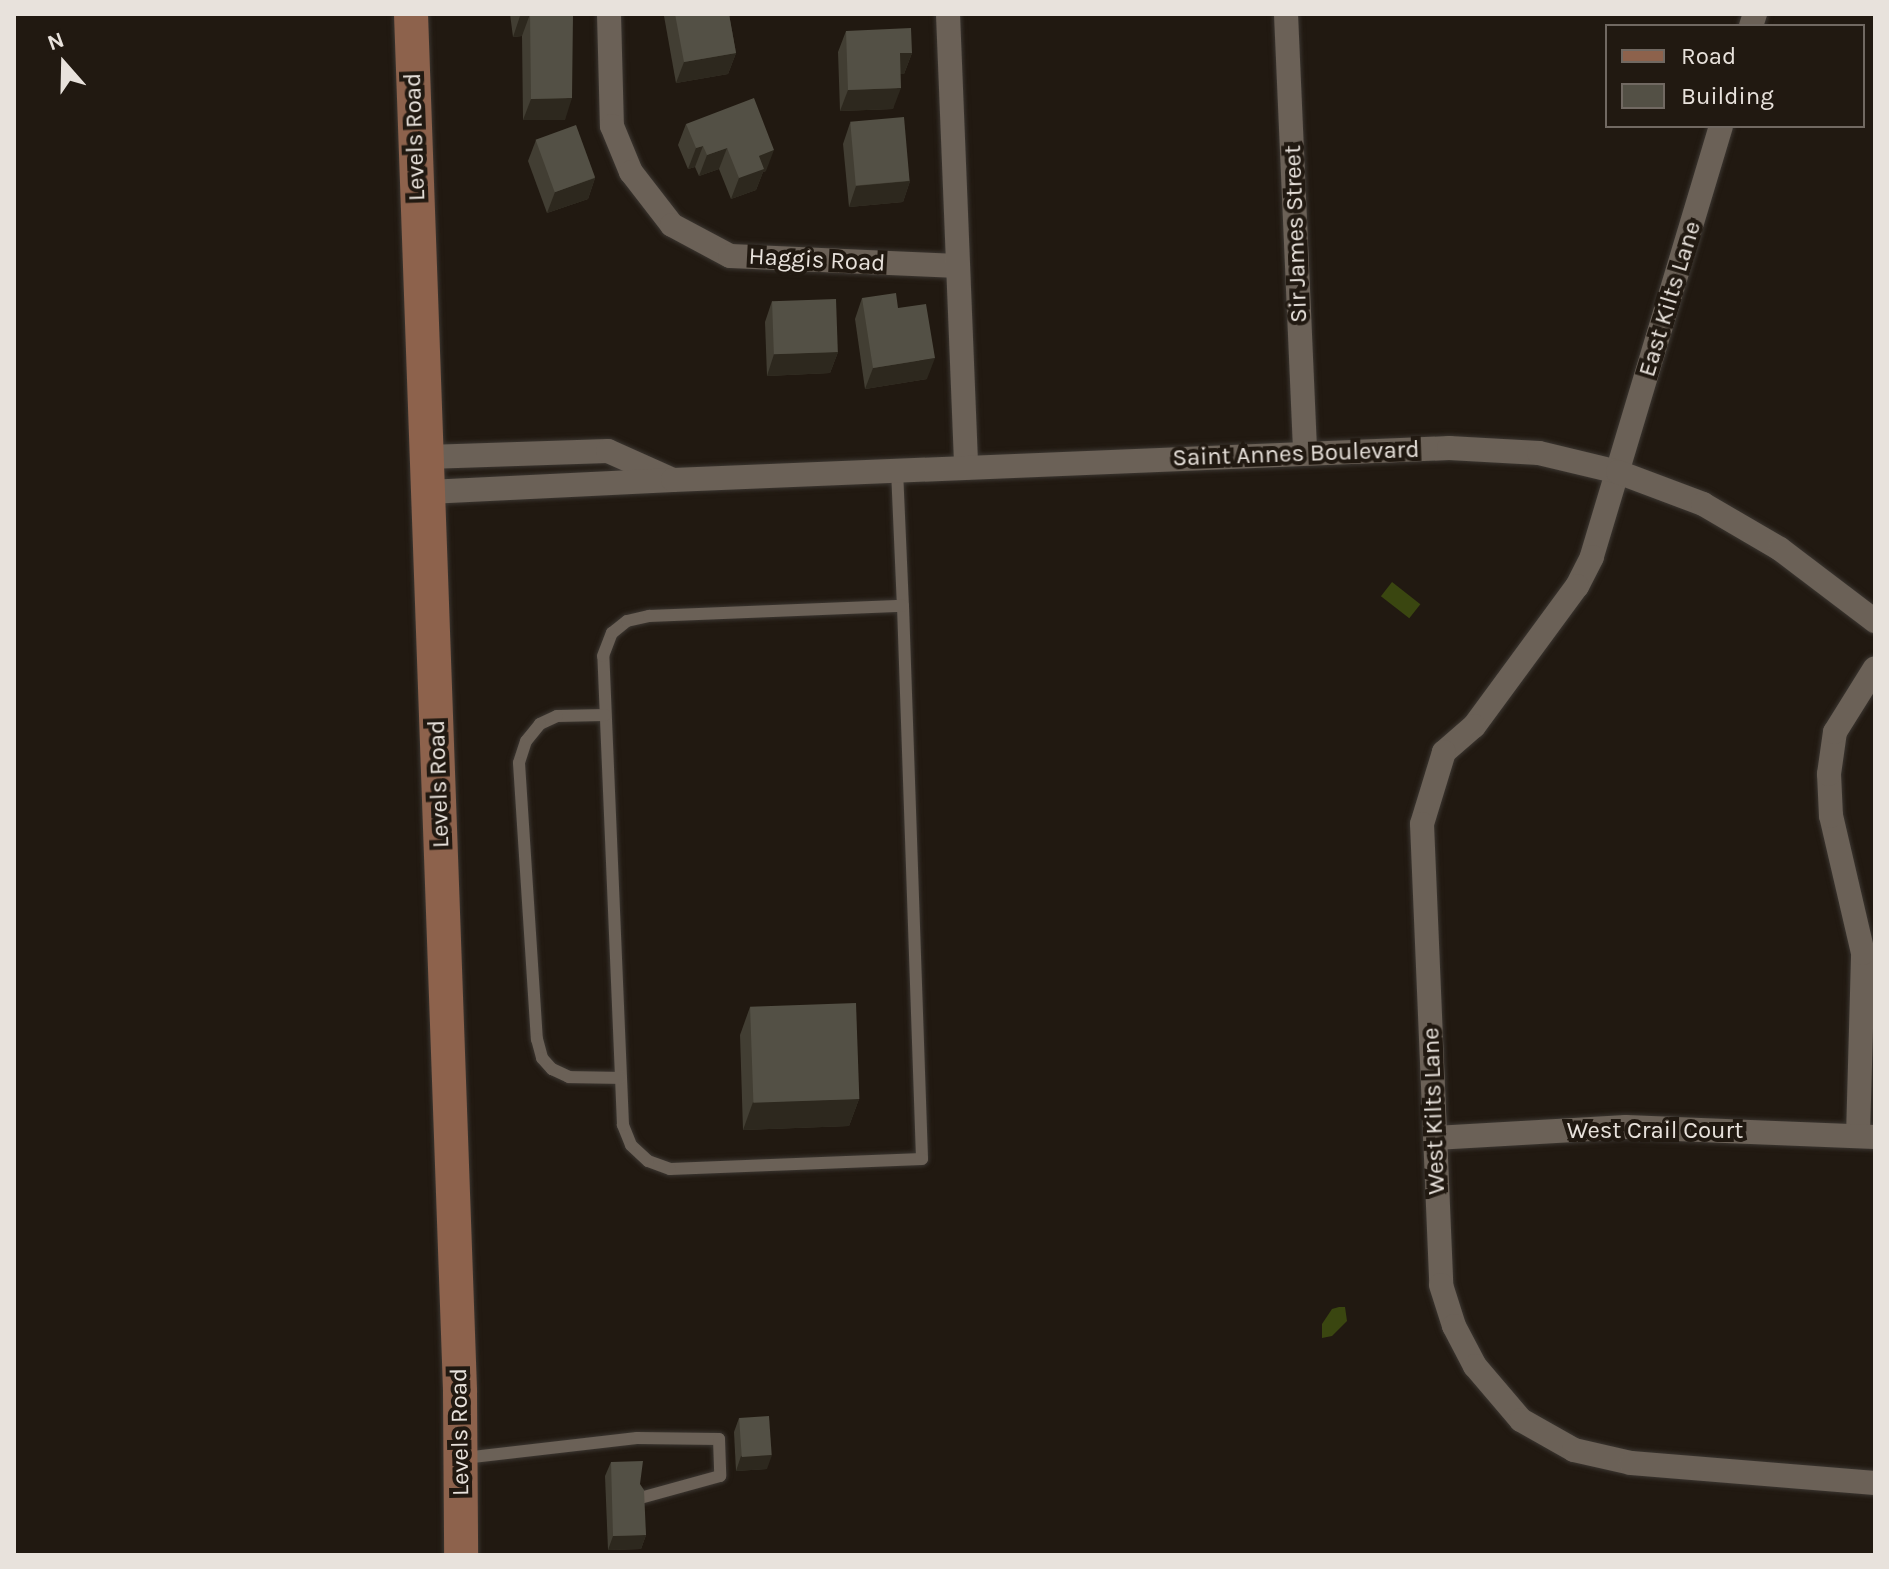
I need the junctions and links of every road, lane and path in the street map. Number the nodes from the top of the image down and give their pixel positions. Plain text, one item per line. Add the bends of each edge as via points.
1 (411, 14) edge
2 (609, 14) edge
3 (948, 14) edge
4 (1286, 14) edge
5 (1720, 128) edge
6 (958, 266) junction
7 (1305, 453) junction
8 (427, 457) junction
9 (966, 468) junction
10 (897, 470) junction
11 (1618, 472) junction
12 (673, 480) junction
13 (428, 492) junction
14 (903, 606) junction
15 (1875, 621) edge
16 (1875, 668) edge
17 (605, 715) junction
18 (620, 1078) junction
19 (1867, 1137) edge
20 (1435, 1138) junction
21 (461, 1458) junction
22 (1875, 1483) edge
23 (644, 1497) edge
24 (461, 1555) edge

1 - 8 main road, Levels Road
2 - 6 street, Haggis Road via 612,126 631,172 672,225 730,256
3 - 6 street
4 - 7 street, Sir James Street
5 - 11 street, East Kilts Lane
6 - 9 street
7 - 9 street, Saint Annes Boulevard
7 - 11 street, Saint Annes Boulevard via 1495,448 1581,460
8 - 12 street, Saint Annes Boulevard via 608,451
8 - 13 main road, Levels Road
9 - 10 street, Saint Annes Boulevard
10 - 12 street, Saint Annes Boulevard
10 - 14 lane
11 - 15 street, Saint Annes Boulevard via 1658,484 1746,527
11 - 20 street, West Kilts Lane via 1592,557 1577,586 1474,726 1444,752 1422,824
12 - 13 street, Saint Annes Boulevard
13 - 21 main road, Levels Road
14 - 17 lane via 627,621 612,633 603,656
14 - 18 lane via 922,1159 670,1169 648,1161 631,1145 623,1125
16 - 19 street via 1835,732 1829,774 1831,816 1863,953
17 - 18 lane
17 - 18 lane via 557,716 540,724 526,741 519,763 542,1058 569,1077
19 - 20 street, West Crail Court via 1626,1127
20 - 22 street, West Kilts Lane via 1441,1285 1475,1366 1521,1420 1574,1450 1631,1463
21 - 23 lane via 623,1439 719,1439 720,1476
21 - 24 main road, Levels Road

